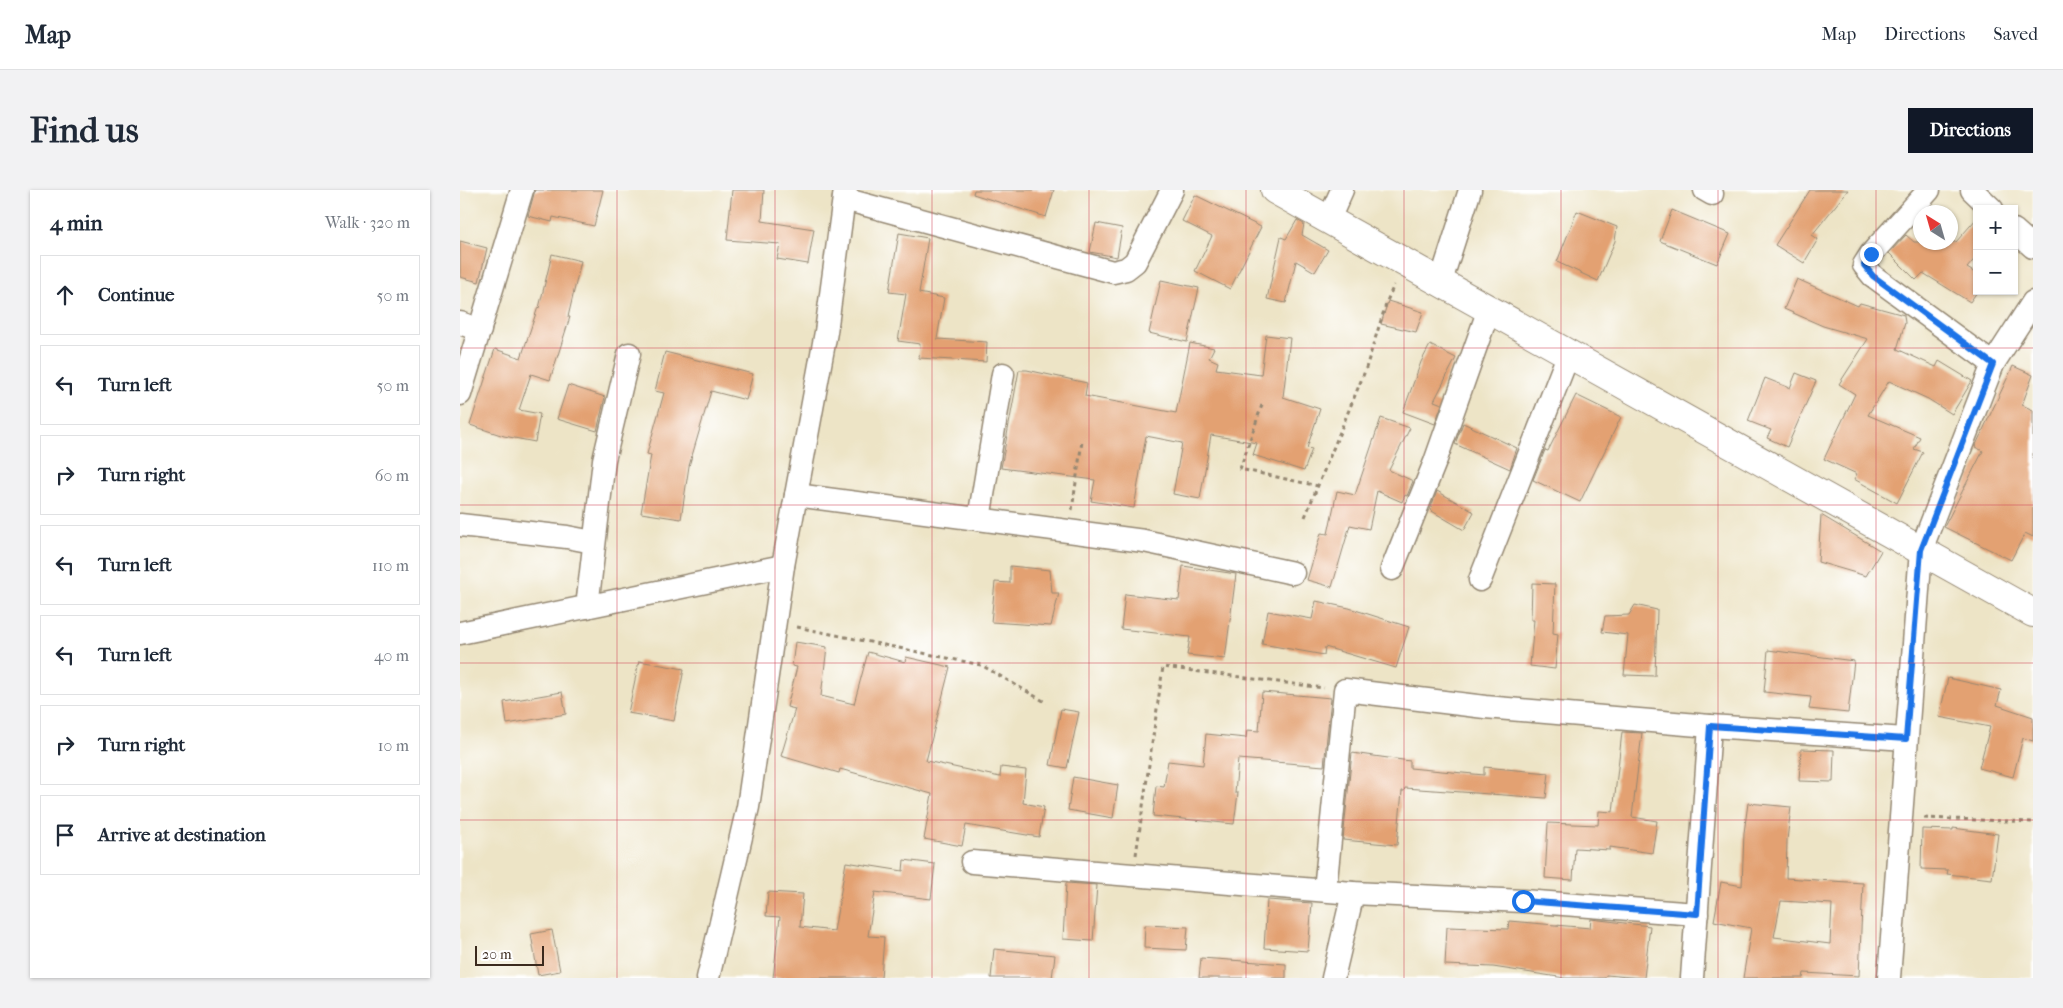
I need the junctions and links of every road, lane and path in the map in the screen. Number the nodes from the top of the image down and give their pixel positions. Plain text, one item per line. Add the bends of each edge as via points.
1 (522, 190) edge
2 (1172, 190) edge
3 (1275, 190) edge
4 (1342, 190) edge
5 (1470, 190) edge
6 (1929, 190) edge
7 (1972, 190) edge
8 (845, 194) edge
9 (1988, 205) edge
10 (1329, 219) junction
11 (2018, 234) edge
12 (2033, 247) edge
13 (1405, 261) junction
14 (1440, 281) junction
15 (2033, 302) edge
16 (1489, 308) junction
17 (470, 326) edge
18 (1569, 353) junction
19 (629, 354) dead end
20 (1993, 364) junction
21 (1003, 374) dead end
22 (460, 394) edge
23 (1262, 405) dead end
24 (1082, 441) dead end
25 (1318, 486) junction
26 (796, 495) junction
27 (1305, 517) dead end
28 (979, 519) junction
29 (460, 525) edge
30 (1070, 531) junction
31 (593, 542) junction
32 (1921, 550) junction
33 (783, 566) junction
34 (1392, 569) dead end
35 (1293, 573) dead end
36 (1480, 580) dead end
37 (587, 607) junction
38 (2033, 612) edge
39 (774, 623) junction
40 (460, 633) edge
41 (1345, 690) junction
42 (1047, 704) dead end
43 (1710, 726) junction
44 (1906, 739) junction
45 (1900, 817) junction
46 (2033, 822) edge
47 (972, 862) dead end
48 (1133, 875) junction
49 (1325, 890) junction
50 (1353, 893) junction
51 (1697, 914) junction
52 (708, 978) edge
53 (1333, 978) edge
54 (1692, 978) edge
55 (1889, 978) edge

1 - 17 street
2 - 8 street via 1135,262 1126,269 1113,272
3 - 10 street
4 - 10 street
5 - 14 street
6 - 20 street via 1864,265 1873,276
7 - 9 street
8 - 26 street via 826,332
10 - 13 street
11 - 12 street
13 - 14 street
13 - 25 path via 1386,301 1365,371
14 - 16 street
15 - 20 street
16 - 18 street
16 - 34 street via 1436,462
17 - 22 street
18 - 32 street
18 - 36 street
19 - 31 street via 604,460
20 - 32 street
21 - 28 street
23 - 25 path via 1240,468
24 - 30 path
25 - 27 path
26 - 28 street
26 - 33 street
28 - 30 street
29 - 31 street
30 - 35 street via 1144,541
31 - 37 street
32 - 38 street
32 - 44 street
33 - 37 street
33 - 39 street
37 - 40 street
39 - 42 path via 981,666
39 - 52 street via 748,807
41 - 43 street via 1485,708
41 - 48 path via 1163,668
41 - 49 street
43 - 44 street
43 - 51 street
44 - 45 street
45 - 46 path
45 - 55 street
47 - 48 street
48 - 49 street
49 - 50 street
50 - 51 street
50 - 53 street
51 - 54 street

